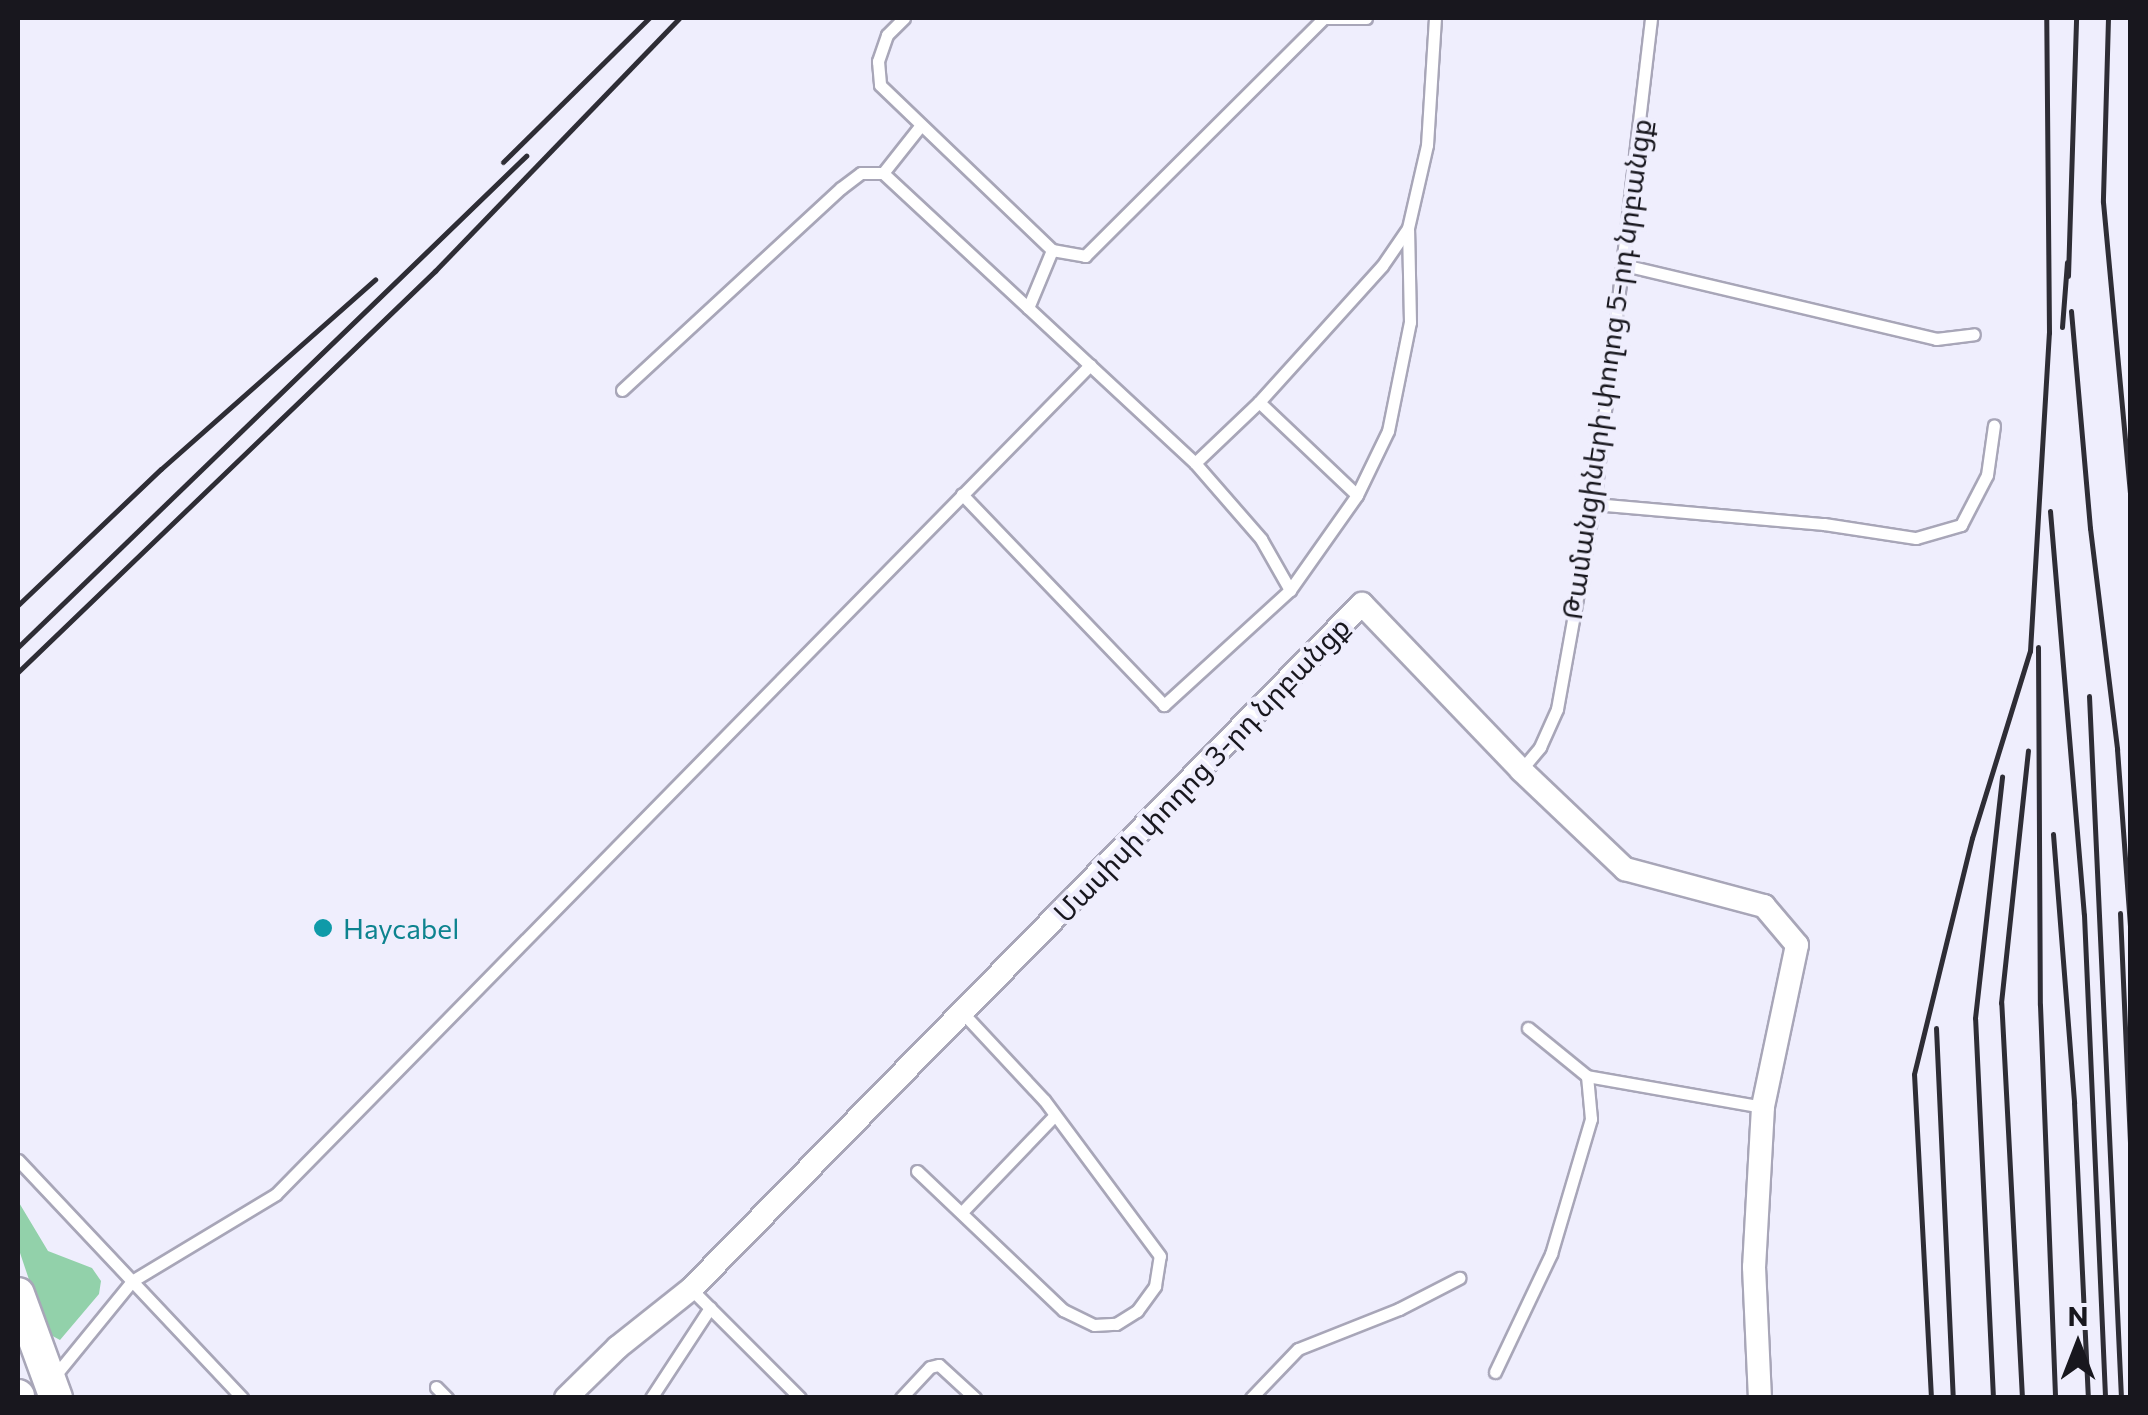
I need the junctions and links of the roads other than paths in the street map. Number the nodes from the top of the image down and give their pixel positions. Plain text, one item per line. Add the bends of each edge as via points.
1 (904, 18) edge
2 (1324, 18) edge
3 (1366, 18) edge
4 (1435, 18) edge
5 (1651, 18) edge
6 (921, 125) junction
7 (883, 173) junction
8 (1408, 228) junction
9 (1052, 250) junction
10 (1624, 265) junction
11 (1028, 308) junction
12 (1974, 334) dead end
13 (1090, 365) junction
14 (622, 390) dead end
15 (1259, 402) junction
16 (1994, 425) dead end
17 (1195, 463) junction
18 (962, 494) junction
19 (1357, 494) junction
20 (1594, 504) junction
21 (1290, 590) junction
22 (1521, 770) junction
23 (962, 1012) junction
24 (1528, 1028) dead end
25 (1587, 1076) junction
26 (1763, 1107) junction
27 (1054, 1116) junction
28 (18, 1160) edge
29 (917, 1171) dead end
30 (962, 1212) junction
31 (1459, 1278) dead end
32 (132, 1281) junction
33 (691, 1290) junction
34 (18, 1294) edge
35 (710, 1308) junction
36 (1496, 1372) dead end
37 (436, 1386) dead end
38 (53, 1389) edge
39 (242, 1398) edge
40 (447, 1398) edge
41 (566, 1398) edge
42 (651, 1398) edge
43 (800, 1398) edge
44 (901, 1398) edge
45 (975, 1398) edge
46 (1250, 1398) edge
47 (1760, 1398) edge

1 - 6 lane via 882,48 880,85
2 - 3 lane
2 - 9 lane via 1085,256
4 - 8 lane via 1427,146
5 - 10 lane, Թամանցիների փողոց 5-րդ նրբանցք
6 - 7 lane
6 - 9 lane
7 - 11 lane
7 - 14 lane via 861,173 841,188
8 - 15 lane
8 - 19 lane via 1410,322 1388,431
9 - 11 lane
10 - 12 lane via 1936,340
10 - 20 lane, Թամանցիների փողոց 5-րդ նրբանցք
11 - 13 lane
13 - 17 lane
13 - 18 lane
15 - 17 lane
15 - 19 lane
16 - 20 lane via 1987,474 1961,525 1916,538
17 - 21 lane via 1262,539
18 - 21 lane via 1164,705
18 - 32 lane via 276,1194
19 - 21 lane
20 - 22 lane, Թամանցիների փողոց 5-րդ նրբանցք via 1556,709 1540,748
22 - 23 street, Մասիսի փողոց 3-րդ նրբանցք via 1362,604
22 - 26 street, Մասիսի փողոց 3-րդ նրբանցք via 1625,869 1764,906 1797,945
23 - 27 lane
23 - 33 street, Մասիսի փողոց 3-րդ նրբանցք
24 - 25 lane
25 - 26 lane
25 - 36 lane via 1591,1119 1551,1254
26 - 47 street, Մասիսի փողոց 3-րդ նրբանցք via 1754,1267
27 - 30 lane
27 - 30 lane via 1160,1256 1155,1286 1137,1311 1116,1324 1094,1325 1062,1310
28 - 32 lane
29 - 30 lane
31 - 46 lane via 1298,1349
32 - 38 lane
32 - 39 lane
33 - 35 lane
33 - 41 street, Մասիսի փողոց 3-րդ նրբանցք
34 - 38 main road
35 - 42 lane
35 - 43 lane
37 - 40 lane
44 - 45 lane via 939,1366

